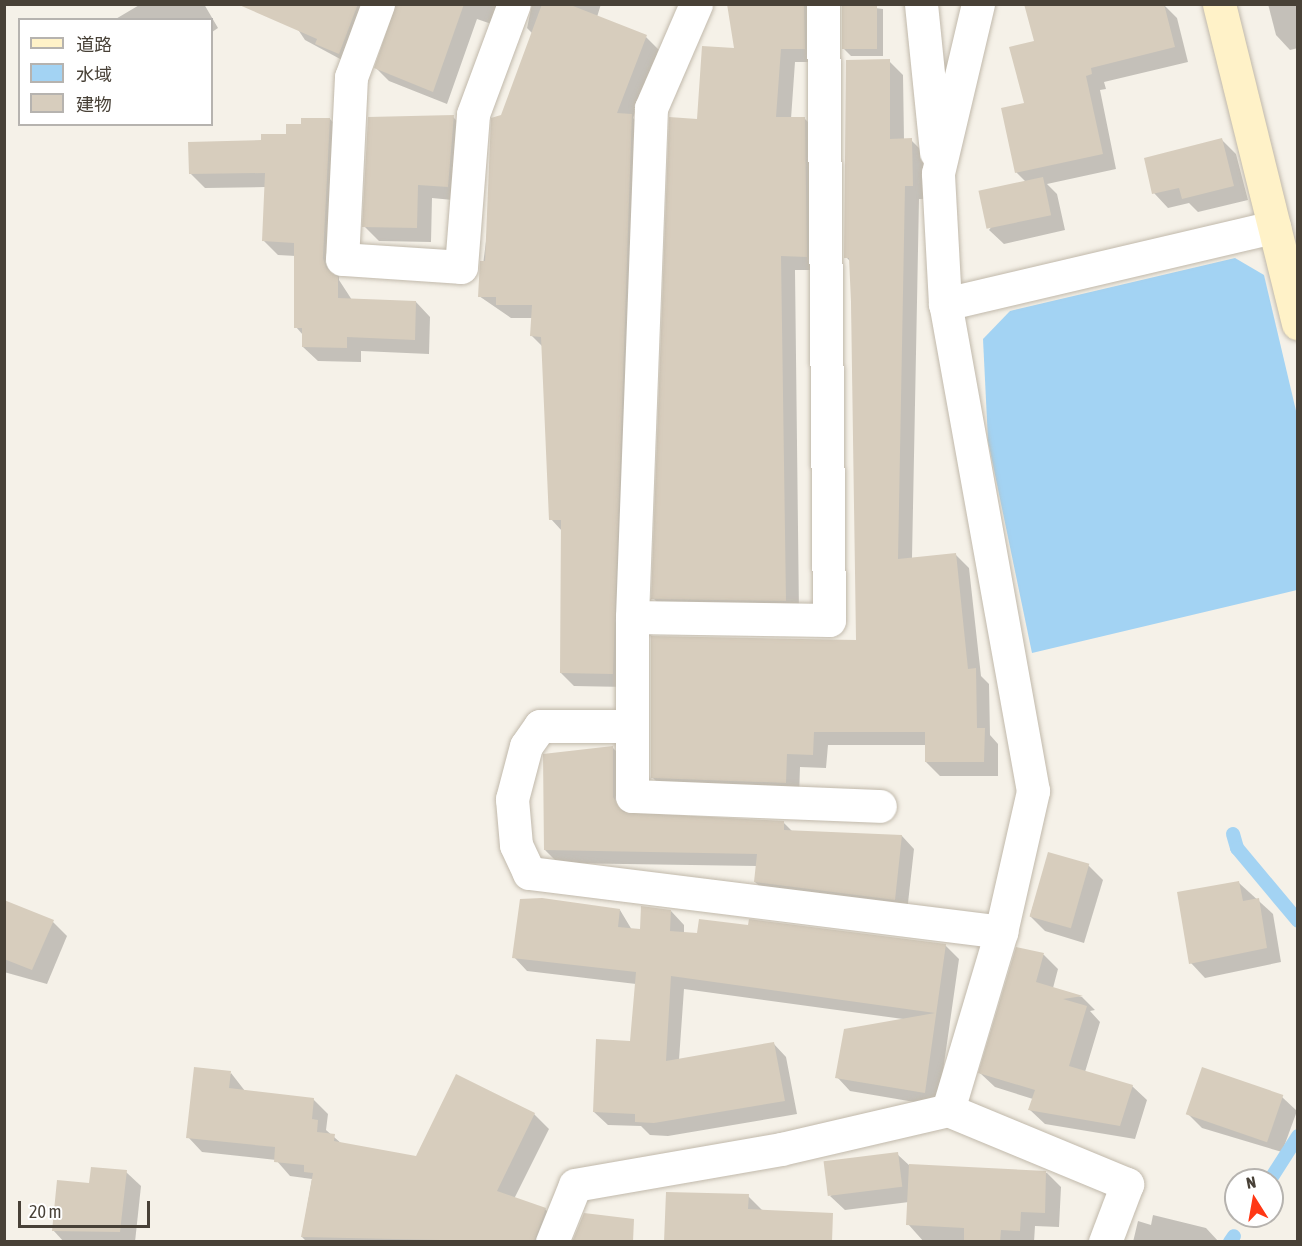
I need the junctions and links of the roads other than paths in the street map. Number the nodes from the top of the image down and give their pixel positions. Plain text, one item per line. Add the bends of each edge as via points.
1 (378, 4) edge
2 (514, 4) edge
3 (696, 4) edge
4 (824, 4) edge
5 (921, 4) edge
6 (978, 4) edge
7 (1219, 4) edge
8 (938, 172) junction
9 (1274, 227) junction
10 (945, 304) junction
11 (1298, 323) edge
12 (632, 617) junction
13 (631, 726) junction
14 (880, 806) dead end
15 (1001, 932) junction
16 (948, 1110) junction
17 (552, 1242) edge
18 (1105, 1242) edge

1 - 2 street via 351,76 342,259 461,267 473,114
3 - 12 street via 651,108
4 - 12 street via 829,620
5 - 8 street
6 - 8 street
7 - 9 street
8 - 10 street
9 - 10 street
9 - 11 street
10 - 15 street via 1033,791
12 - 13 street
13 - 14 street via 632,796
13 - 15 street via 540,726 526,746 512,799 516,845 529,873
15 - 16 street
16 - 17 street via 781,1149 575,1185
16 - 18 street via 1127,1184

